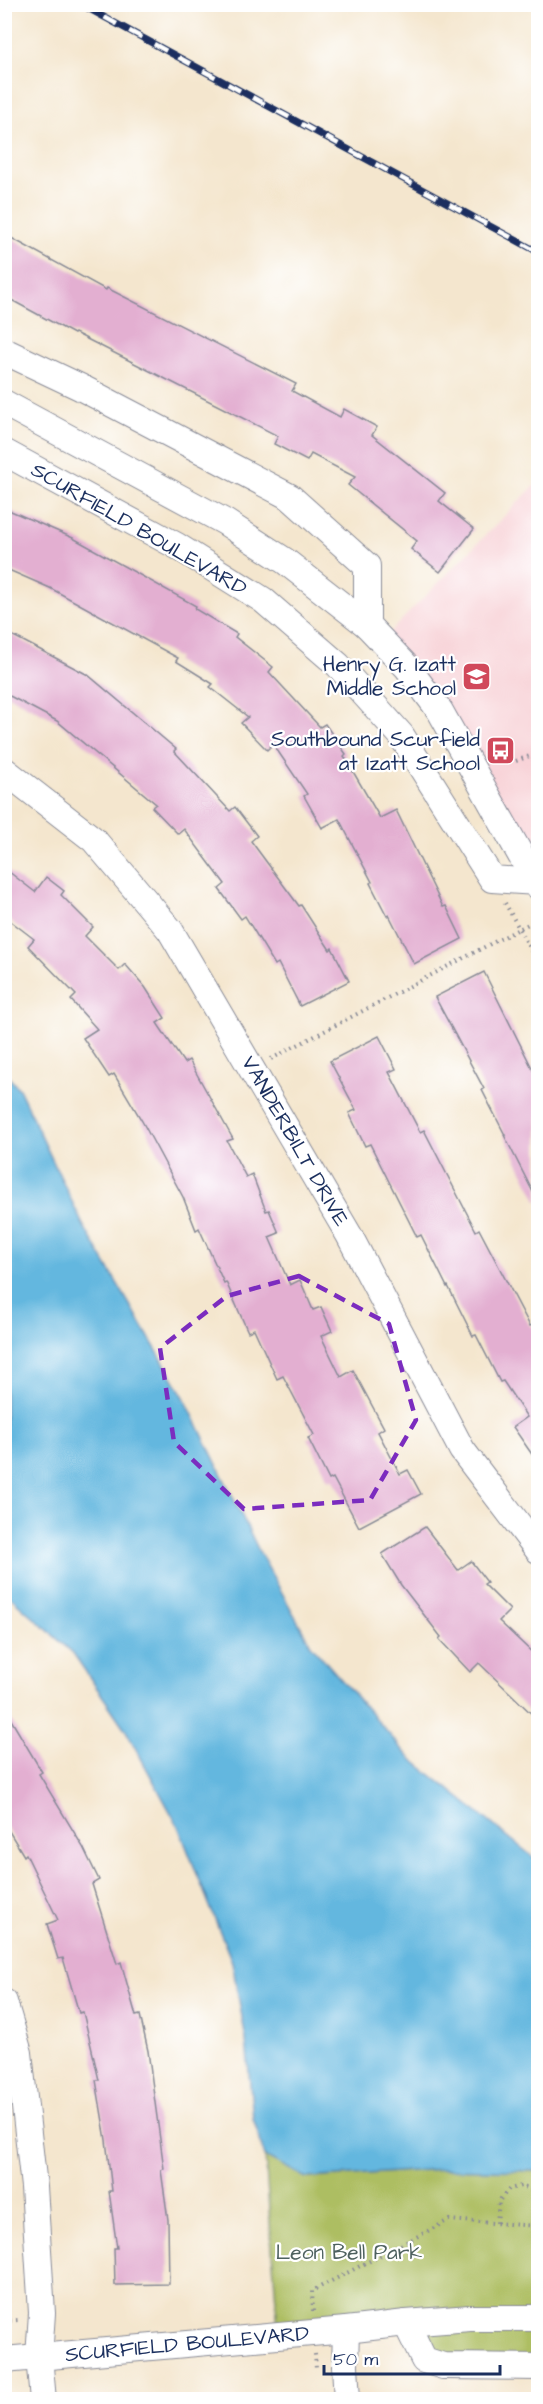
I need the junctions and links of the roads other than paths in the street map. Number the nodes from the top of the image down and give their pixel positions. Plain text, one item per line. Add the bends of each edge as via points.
1 (4, 351) edge
2 (4, 403) edge
3 (4, 452) edge
4 (367, 625) junction
5 (4, 770) edge
6 (538, 884) edge
7 (538, 1550) edge
8 (4, 2002) edge
9 (538, 2318) edge
10 (406, 2323) junction
11 (346, 2330) junction
12 (39, 2357) junction
13 (4, 2360) edge
14 (538, 2367) edge
15 (43, 2400) edge
16 (347, 2400) edge

1 - 4 street via 290,497 367,566
2 - 4 street via 225,522 285,561
3 - 6 street, SCURFIELD BOULEVARD via 177,546 263,600 338,665 401,735 492,879
4 - 6 street via 407,667 440,711
5 - 7 street, VANDERBILT DRIVE via 94,840 170,930 349,1235 462,1450
8 - 12 street via 19,2053 34,2187 42,2313
9 - 10 street, SCURFIELD BOULEVARD
10 - 11 street, SCURFIELD BOULEVARD
10 - 14 street via 424,2360 443,2366
11 - 12 street, SCURFIELD BOULEVARD
11 - 16 street
12 - 13 street, SCURFIELD BOULEVARD
12 - 15 street

